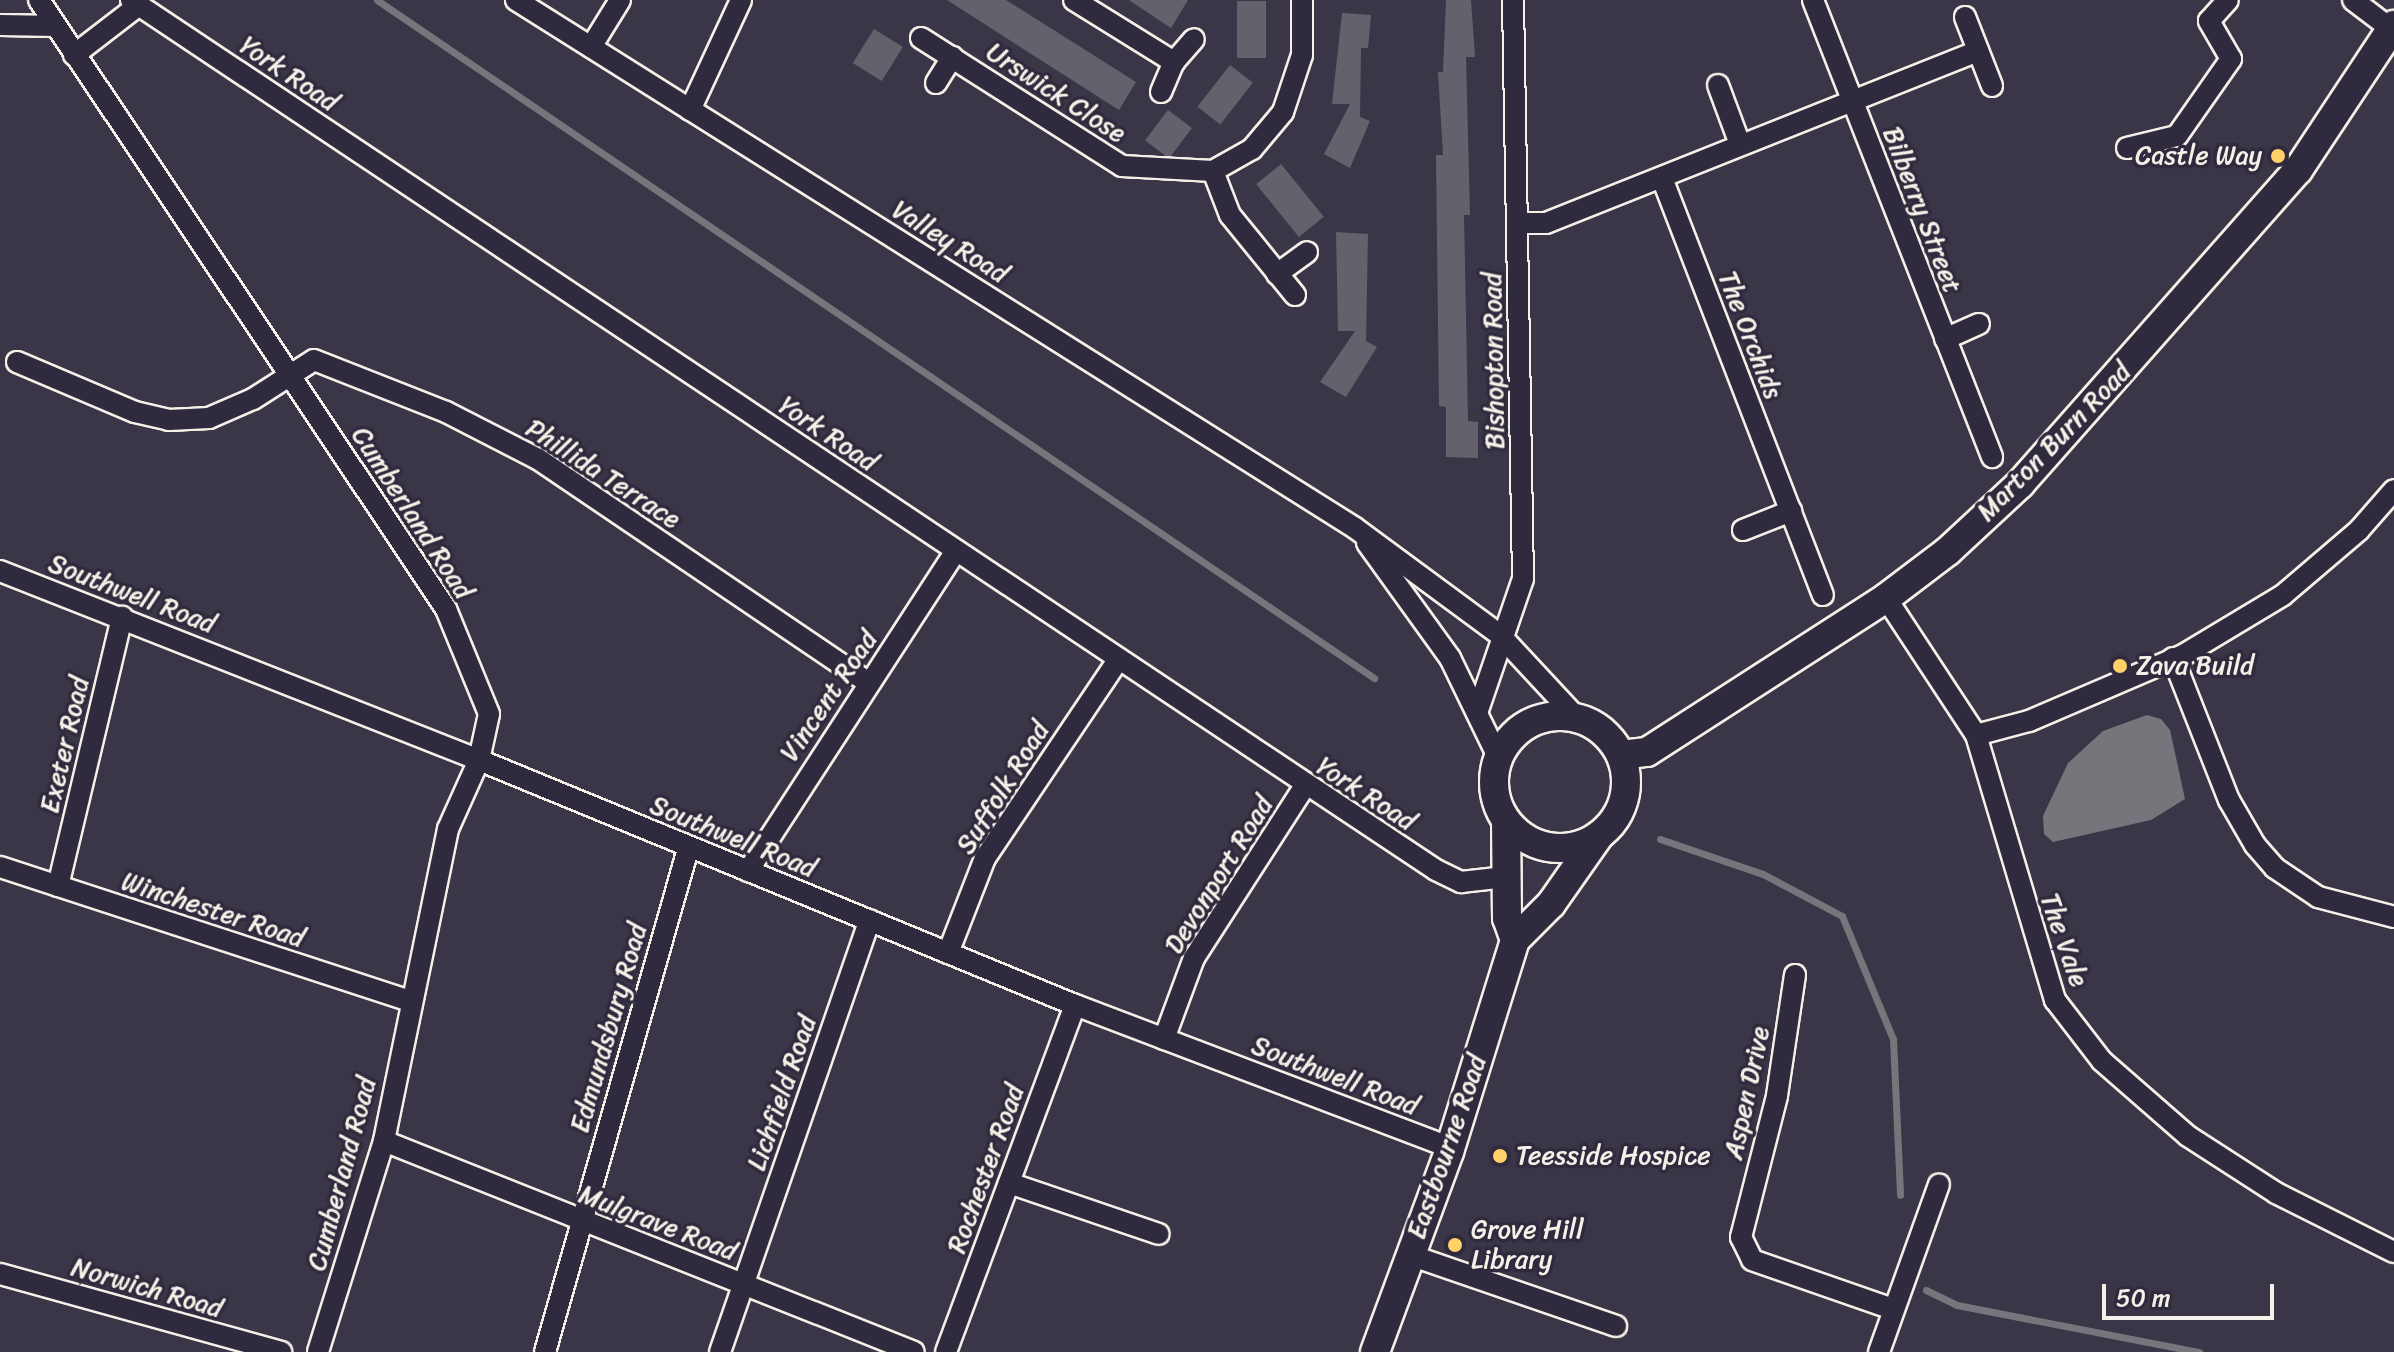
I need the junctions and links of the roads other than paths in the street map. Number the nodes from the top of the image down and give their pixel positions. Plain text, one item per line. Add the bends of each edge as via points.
1 (39, 0) edge
2 (516, 0) edge
3 (620, 0) edge
4 (741, 0) edge
5 (1074, 0) edge
6 (1302, 0) edge
7 (1513, 0) edge
8 (1813, 0) edge
9 (2228, 0) edge
10 (2353, 0) edge
11 (135, 3) edge
12 (1965, 17) dead end
13 (0, 25) edge
14 (56, 26) junction
15 (2393, 27) edge
16 (921, 38) dead end
17 (1194, 39) dead end
18 (591, 47) junction
19 (1978, 51) junction
20 (74, 55) junction
21 (952, 57) junction
22 (1174, 62) junction
23 (936, 83) dead end
24 (1718, 85) dead end
25 (1992, 86) dead end
26 (1161, 92) dead end
27 (1851, 101) junction
28 (690, 110) junction
29 (1740, 144) junction
30 (2127, 148) dead end
31 (1213, 171) junction
32 (1662, 178) junction
33 (1518, 223) junction
34 (1307, 252) dead end
35 (1277, 274) junction
36 (1295, 295) dead end
37 (1979, 324) dead end
38 (1945, 339) junction
39 (17, 362) dead end
40 (288, 374) junction
41 (1992, 457) dead end
42 (2394, 490) edge
43 (1791, 511) junction
44 (1355, 528) junction
45 (1743, 530) dead end
46 (956, 551) junction
47 (0, 571) edge
48 (1823, 595) dead end
49 (1886, 598) junction
50 (122, 617) junction
51 (1501, 637) junction
52 (2173, 658) junction
53 (1118, 660) junction
54 (869, 683) junction
55 (1477, 713) junction
56 (1576, 717) junction
57 (1976, 735) junction
58 (1621, 755) junction
59 (1498, 757) junction
60 (479, 760) junction
61 (1305, 786) junction
62 (1506, 822) junction
63 (1598, 837) junction
64 (688, 849) junction
65 (0, 867) edge
66 (748, 871) junction
67 (1506, 877) junction
68 (58, 886) junction
69 (2394, 917) edge
70 (870, 920) junction
71 (1515, 940) junction
72 (948, 953) junction
73 (1795, 975) dead end
74 (410, 1001) junction
75 (1075, 1005) junction
76 (1164, 1039) junction
77 (384, 1141) junction
78 (1449, 1147) junction
79 (1009, 1183) junction
80 (1939, 1184) dead end
81 (580, 1222) junction
82 (1159, 1234) dead end
83 (2394, 1252) edge
84 (1410, 1255) junction
85 (0, 1274) edge
86 (743, 1283) junction
87 (1893, 1309) junction
88 (1616, 1326) dead end
89 (281, 1352) edge
90 (318, 1352) edge
91 (545, 1352) edge
92 (720, 1352) edge
93 (914, 1352) edge
94 (946, 1352) edge
95 (1375, 1352) edge
96 (1879, 1352) edge

1 - 14 street, Cumberland Road
2 - 18 street, Valley Road
3 - 18 street
4 - 28 street
5 - 22 street
6 - 31 street via 1302,55 1283,112 1252,149
7 - 33 street, Bishopton Road
8 - 27 street, Bilberry Street
9 - 30 street via 2209,21 2231,59 2177,136
10 - 15 street
11 - 20 street
11 - 46 street, York Road
12 - 19 street
13 - 14 street
14 - 20 street, Cumberland Road
15 - 49 street, Marton Burn Road via 2298,170 2220,263 2020,484 1948,551
16 - 21 street, Urswick Close
17 - 22 street
18 - 28 street, Valley Road
19 - 25 street
19 - 27 street
20 - 40 street, Cumberland Road
21 - 23 street, Urswick Close
21 - 31 street, Urswick Close via 1122,166
22 - 26 street
24 - 29 street
27 - 29 street
27 - 38 street, Bilberry Street
28 - 44 street, Valley Road
29 - 32 street
31 - 35 street via 1230,215
32 - 33 street via 1546,223
32 - 43 street, The Orchids
33 - 51 street, Bishopton Road via 1523,579
34 - 35 street
35 - 36 street
37 - 38 street
38 - 41 street, Bilberry Street
39 - 40 street via 135,412 169,420 209,418 253,399
40 - 54 street, Phillida Terrace via 314,360 446,412 538,459
40 - 60 street, Cumberland Road via 446,609 489,714
42 - 52 street via 2359,530 2283,595
43 - 45 street
43 - 48 street, The Orchids
44 - 51 street, Valley Road
44 - 55 street, Valley Road via 1450,658
46 - 53 street, York Road
46 - 54 street, Vincent Road
47 - 50 street, Southwell Road
49 - 57 street, The Vale
49 - 58 street, Marton Burn Road via 1647,752
50 - 60 street, Southwell Road
50 - 68 street, Exeter Road
51 - 55 street, Bishopton Road
51 - 56 street, Valley Road
52 - 57 street via 2029,721
52 - 69 street via 2229,800 2255,845 2275,868 2318,897
53 - 61 street, York Road
53 - 72 street, Suffolk Road via 985,858
54 - 66 street, Vincent Road
55 - 59 street, Valley Road
56 - 58 street via 1603,731
56 - 59 street via 1538,719 1508,741
57 - 83 street, The Vale via 2055,1000 2102,1061 2188,1136 2276,1193
58 - 63 street via 1626,795
59 - 62 street via 1494,791
60 - 64 street, Southwell Road
60 - 74 street, Cumberland Road via 448,829
61 - 67 street, York Road via 1461,882
61 - 76 street, Devonport Road via 1194,958
62 - 63 street via 1519,835 1551,848 1568,849
62 - 67 street
63 - 71 street via 1551,904
64 - 66 street, Southwell Road
64 - 81 street, Edmundsbury Road
65 - 68 street, Winchester Road
66 - 70 street, Southwell Road
67 - 71 street via 1507,918
68 - 74 street, Winchester Road
70 - 72 street, Southwell Road
70 - 86 street, Lichfield Road
71 - 78 street, Eastbourne Road
72 - 75 street, Southwell Road
73 - 87 street, Aspen Drive via 1777,1096 1741,1237 1752,1260
74 - 77 street, Cumberland Road
75 - 76 street, Southwell Road
75 - 79 street, Rochester Road
76 - 78 street, Southwell Road
77 - 81 street, Mulgrave Road
77 - 90 street, Cumberland Road
78 - 84 street, Eastbourne Road
79 - 82 street
79 - 94 street, Rochester Road
80 - 87 street
81 - 86 street, Mulgrave Road
81 - 91 street, Edmundsbury Road
84 - 88 street
84 - 95 street, Eastbourne Road
85 - 89 street, Norwich Road
86 - 92 street, Lichfield Road
86 - 93 street, Mulgrave Road
87 - 96 street

